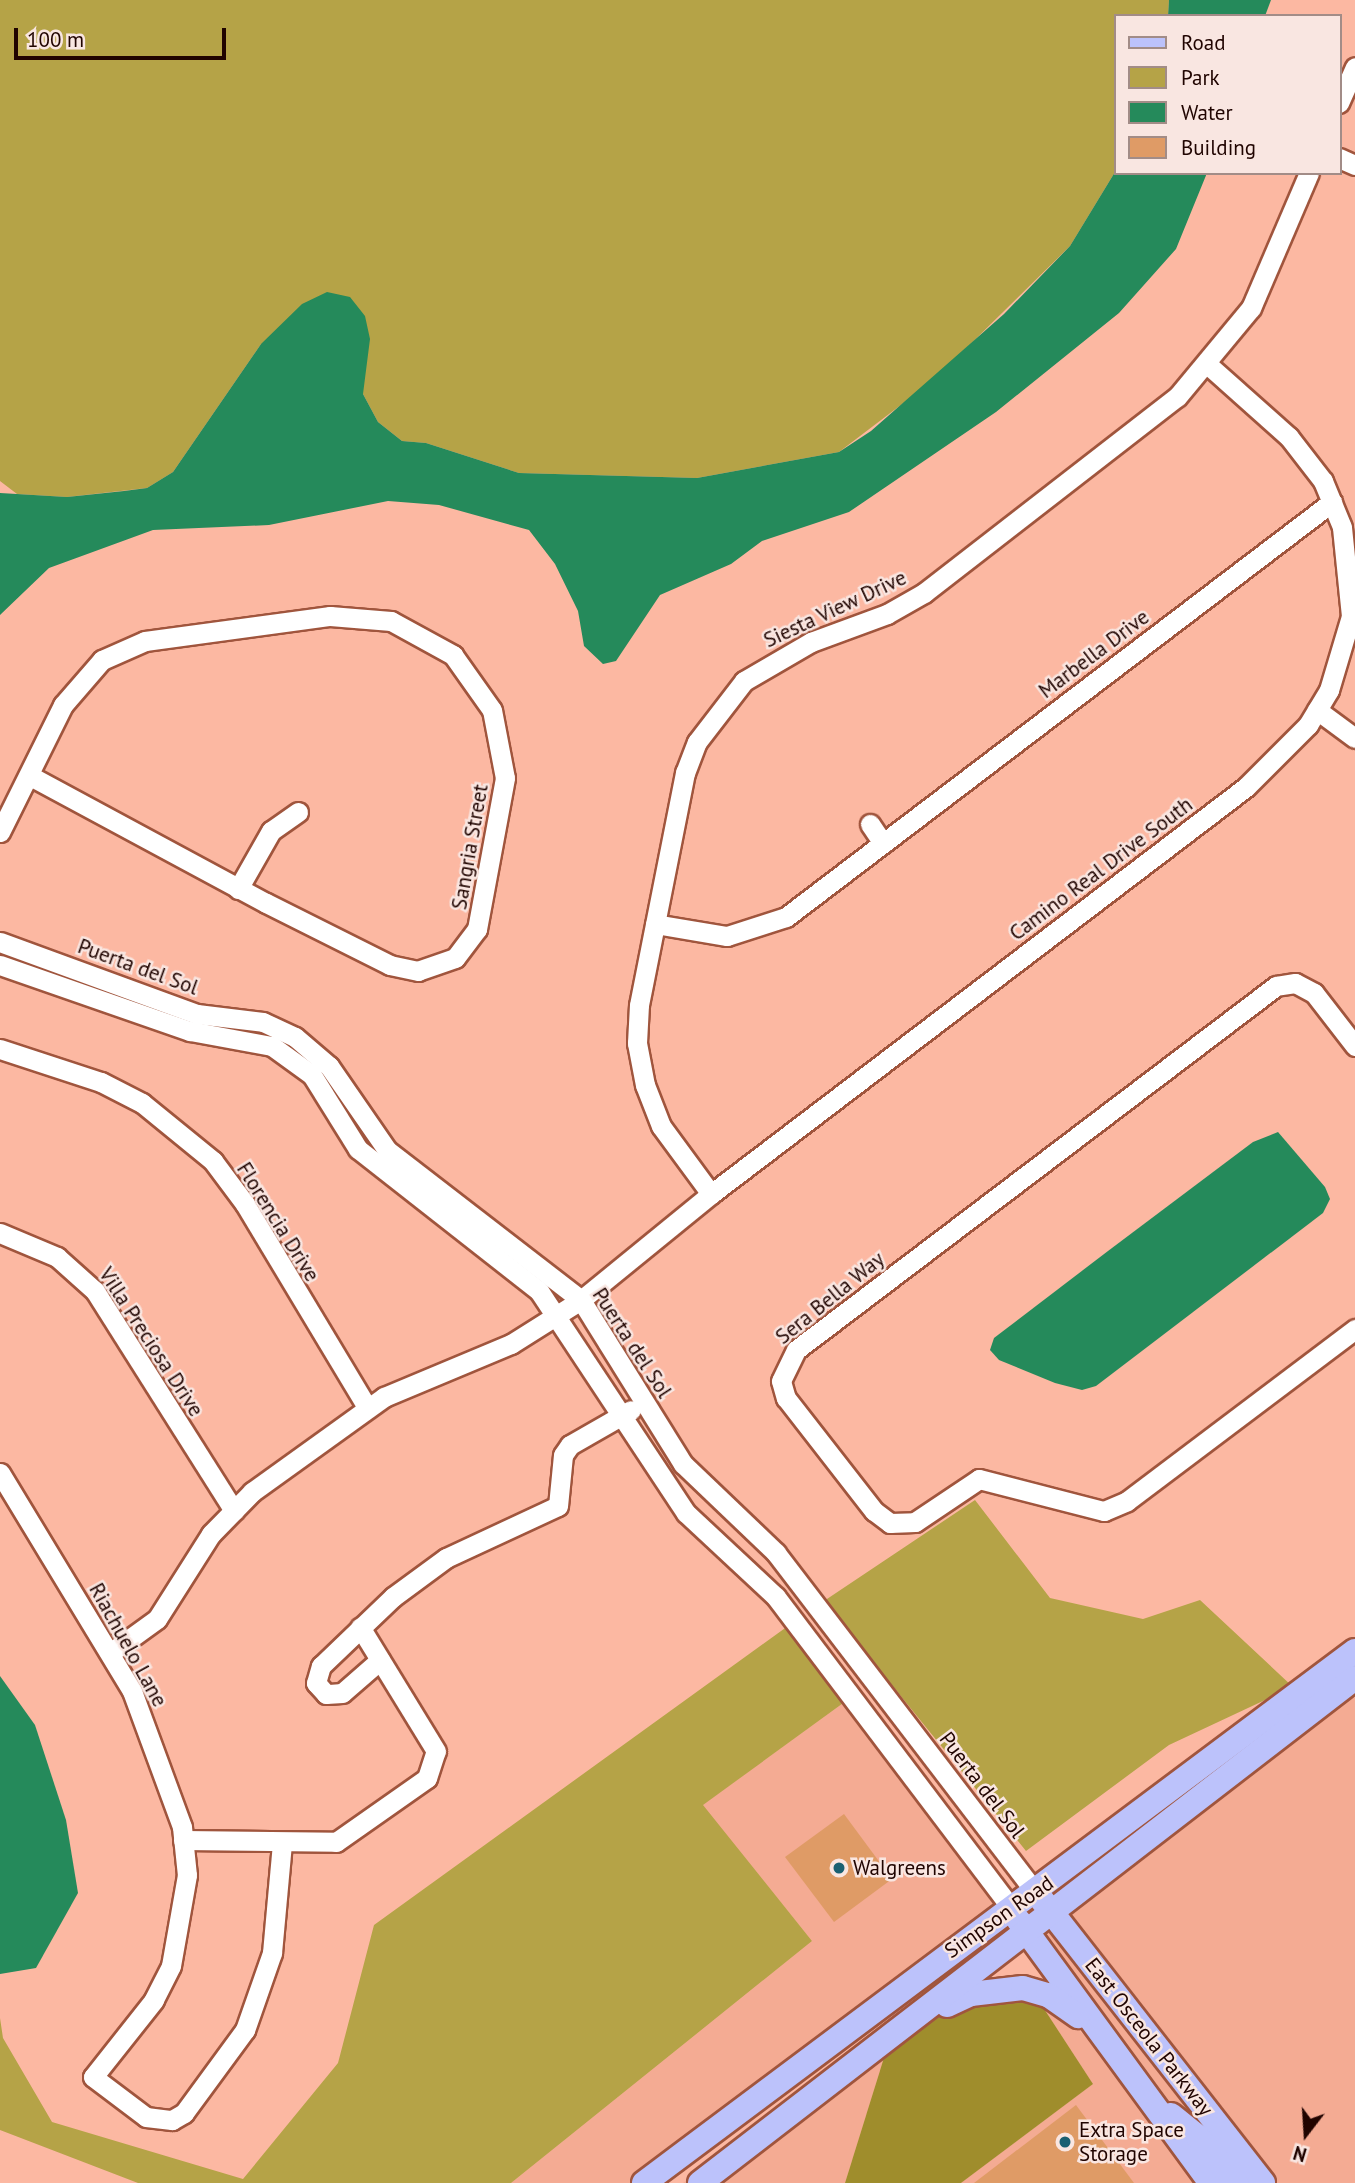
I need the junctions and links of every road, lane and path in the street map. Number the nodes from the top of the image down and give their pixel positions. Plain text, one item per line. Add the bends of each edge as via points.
1 (1355, 67) edge
2 (1341, 98) edge
3 (1308, 175) edge
4 (1207, 364) junction
5 (1332, 502) junction
6 (1317, 710) junction
7 (1355, 738) edge
8 (30, 776) junction
9 (298, 812) dead end
10 (870, 824) dead end
11 (0, 832) edge
12 (883, 843) junction
13 (238, 889) junction
14 (655, 924) junction
15 (0, 942) edge
16 (0, 965) edge
17 (1355, 1046) edge
18 (0, 1049) edge
19 (711, 1194) junction
20 (0, 1233) edge
21 (580, 1300) junction
22 (558, 1316) junction
23 (1355, 1329) edge
24 (645, 1403) junction
25 (367, 1407) junction
26 (622, 1415) junction
27 (0, 1473) edge
28 (234, 1511) junction
29 (764, 1541) junction
30 (742, 1564) junction
31 (360, 1627) junction
32 (1353, 1652) edge
33 (110, 1653) junction
34 (380, 1660) junction
35 (1348, 1684) edge
36 (183, 1840) junction
37 (282, 1843) junction
38 (1035, 1892) junction
39 (1011, 1908) junction
40 (1052, 1913) junction
41 (1027, 1932) junction
42 (911, 2021) junction
43 (1099, 2036) junction
44 (1142, 2094) junction
45 (644, 2183) edge
46 (700, 2183) edge
47 (1211, 2183) edge
48 (1236, 2183) edge
49 (1263, 2183) edge

1 - 2 street
3 - 4 street, Siesta View Drive via 1251,308
4 - 5 street, Camino Real Drive South via 1289,437
4 - 14 street, Siesta View Drive via 1124,442 924,593 887,614 811,642 744,681 715,713 685,773
5 - 6 street, Camino Real Drive South via 1350,571 1351,616 1343,653
5 - 12 street, Marbella Drive
6 - 7 street
6 - 19 street, Camino Real Drive South via 1246,787
8 - 11 street, Sangria Street
8 - 13 street, Sangria Street
8 - 13 street, Sangria Street via 76,685 102,660 134,644 354,615 402,625 453,655 492,710 505,778 480,920 462,952 438,967 399,968
9 - 13 street via 271,831
10 - 12 street
12 - 14 street, Marbella Drive via 786,916 753,931 704,935
14 - 19 street, Siesta View Drive via 639,1004 637,1043 645,1085 662,1126
15 - 21 street, Puerta del Sol via 197,1014 263,1022 295,1037 329,1066 387,1150
16 - 22 street, Puerta del Sol via 190,1031 272,1046 312,1075 358,1149 539,1290
17 - 23 street, Sera Bella Way via 1314,993 1295,983 1276,986 796,1350 781,1381 786,1398 874,1511 890,1523 915,1522 979,1479 1104,1511 1126,1501
18 - 25 street, Florencia Drive via 101,1082 142,1103 213,1161 245,1204
19 - 21 street, Camino Real Drive South
20 - 28 street, Villa Preciosa Drive via 57,1257 95,1291
21 - 22 street, Camino Real Drive South
21 - 24 street, Puerta del Sol
22 - 25 street, Camino Real Drive South via 499,1350
22 - 26 street, Puerta del Sol
24 - 26 street
24 - 29 street, Puerta del Sol via 683,1464
25 - 28 street, Camino Real Drive South
26 - 30 street, Puerta del Sol via 686,1513
26 - 31 street via 591,1429 563,1455 558,1506 446,1558
27 - 33 street, Riachuelo Lane
28 - 33 street, Camino Real Drive South via 211,1534 157,1619
29 - 30 street
29 - 38 street, Puerta del Sol
30 - 39 street, Puerta del Sol via 776,1597
31 - 34 street
31 - 34 street via 321,1666 316,1683 326,1694 342,1693
32 - 35 main road
32 - 38 main road, Simpson Road
33 - 36 street, Riachuelo Lane via 155,1742
34 - 37 street via 436,1751 434,1766 427,1778 354,1833 336,1842
35 - 40 main road, Simpson Road
36 - 37 street
36 - 37 street, Riachuelo Lane via 187,1875 171,1966 154,2000 93,2077 157,2122 184,2113 229,2056 260,1996 281,1904
38 - 39 main road, Simpson Road
38 - 40 main road, East Osceola Parkway
39 - 41 main road, East Osceola Parkway
39 - 45 main road, Simpson Road
40 - 41 main road, Simpson Road
40 - 49 main road, East Osceola Parkway
41 - 42 main road, Simpson Road
41 - 43 main road, East Osceola Parkway
42 - 43 main road via 971,1994 1023,1988 1048,1995
42 - 46 main road, Simpson Road
43 - 44 main road, East Osceola Parkway
44 - 47 main road, East Osceola Parkway
44 - 48 main road via 1198,2137

